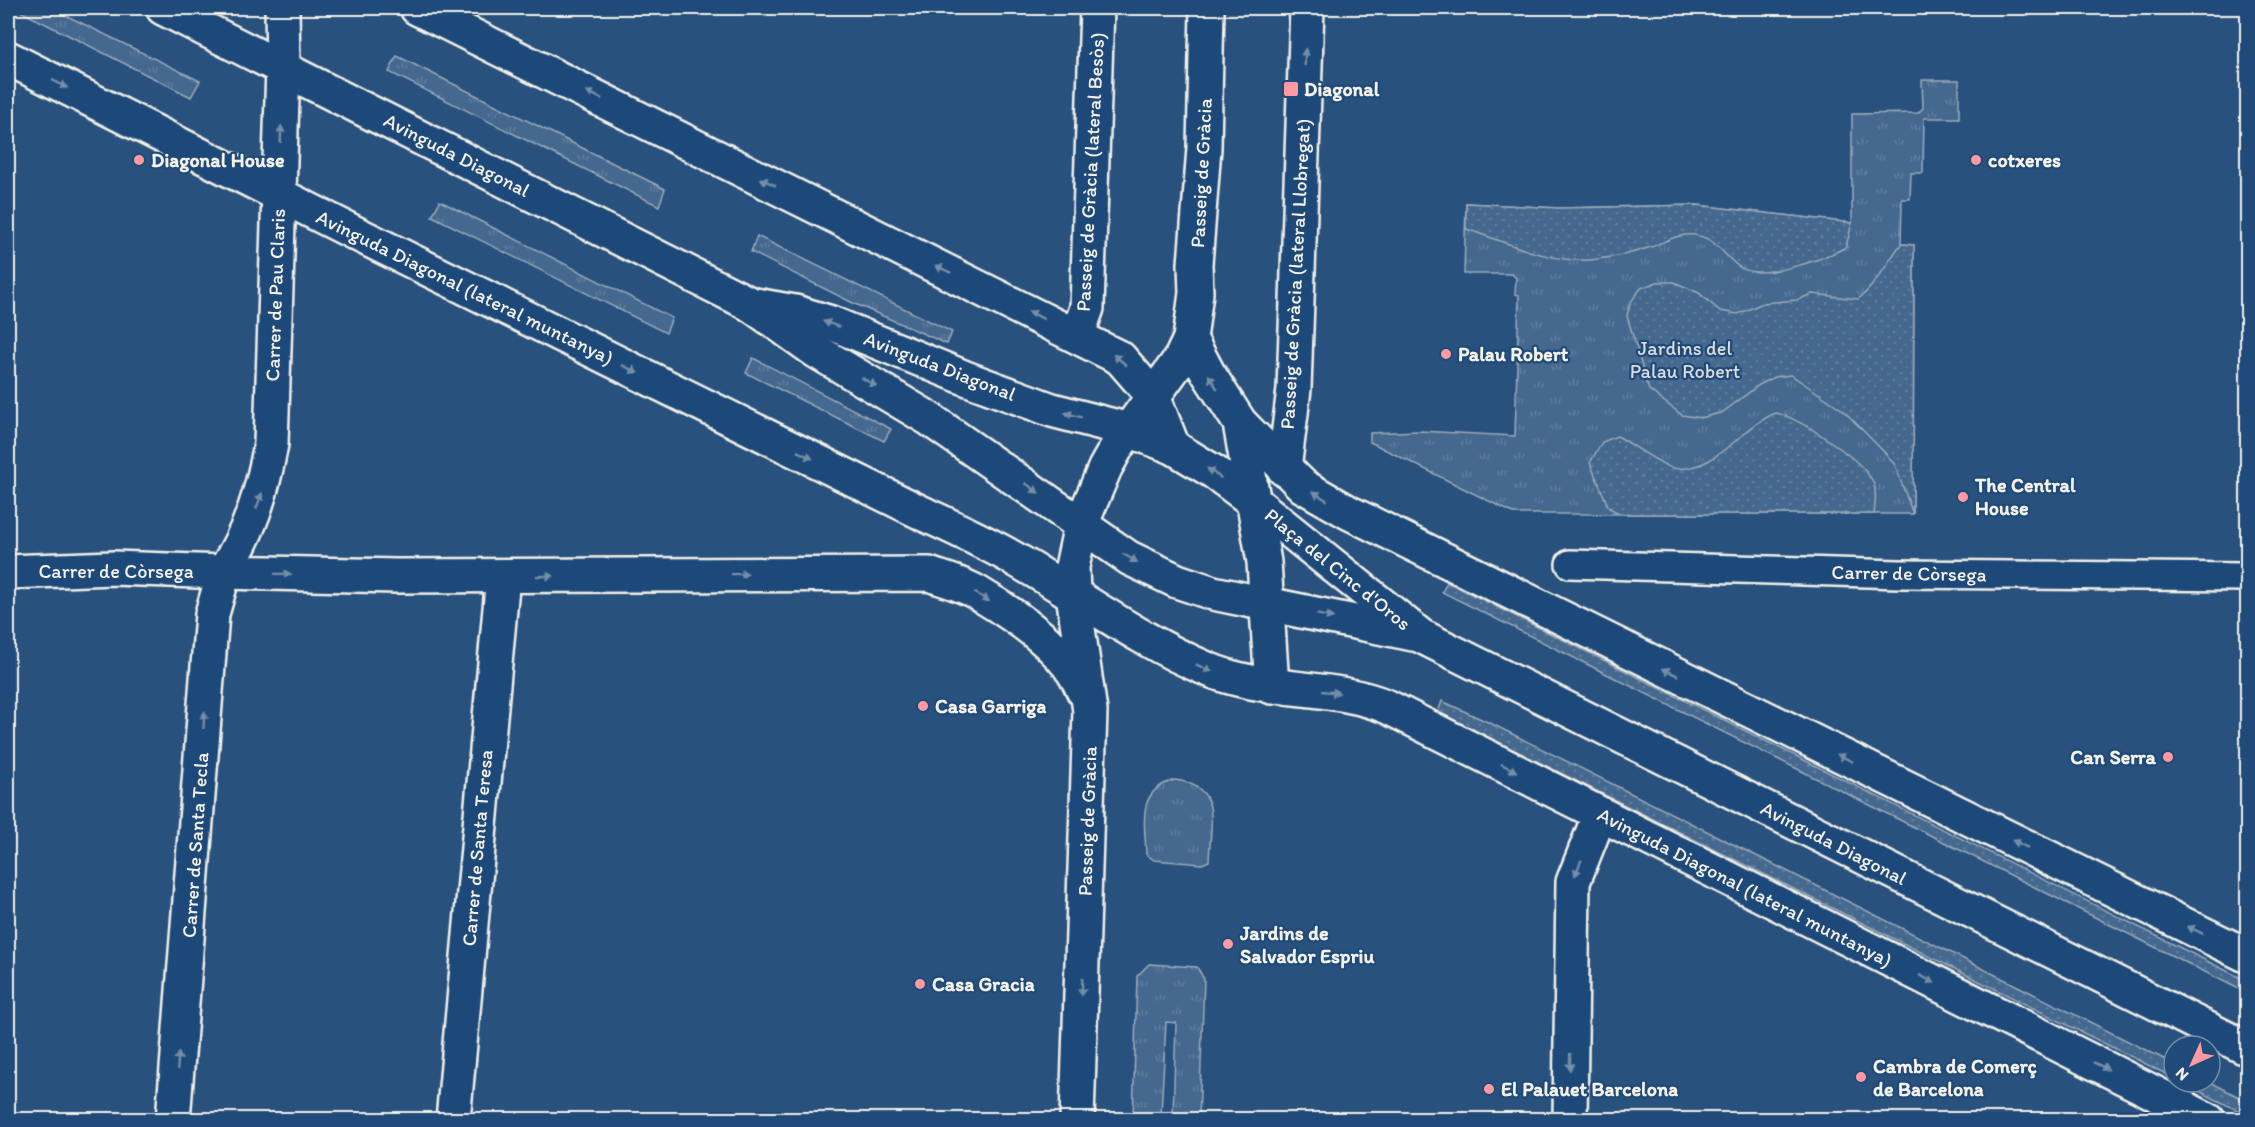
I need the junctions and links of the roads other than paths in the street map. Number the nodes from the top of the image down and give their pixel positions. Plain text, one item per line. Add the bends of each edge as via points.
1 (163, 8) edge
2 (282, 8) edge
3 (417, 8) edge
4 (1097, 8) edge
5 (1207, 8) edge
6 (1307, 8) edge
7 (8, 58) edge
8 (284, 67) junction
9 (278, 192) junction
10 (750, 304) junction
11 (1077, 336) junction
12 (1190, 339) junction
13 (1153, 396) junction
14 (1240, 423) junction
15 (1129, 430) junction
16 (1173, 447) junction
17 (1284, 469) junction
18 (1264, 511) junction
19 (1081, 525) junction
20 (1570, 564) dead end
21 (8, 572) edge
22 (224, 572) junction
23 (502, 576) junction
24 (2247, 577) edge
25 (1073, 594) junction
26 (1268, 603) junction
27 (1421, 636) junction
28 (1272, 687) junction
29 (1090, 711) junction
30 (1600, 814) junction
31 (2247, 956) edge
32 (2247, 1049) edge
33 (173, 1119) edge
34 (453, 1119) edge
35 (1077, 1119) edge
36 (1570, 1119) edge
37 (2208, 1119) edge

1 - 8 street, Avinguda Diagonal
2 - 8 street, Carrer de Pau Claris
11 -> 3 street
4 - 11 street, Passeig de Gràcia (lateral Besòs) via 1087,308
5 - 12 street, Passeig de Gràcia via 1204,148
17 -> 6 street, Passeig de Gràcia (lateral Llobregat) via 1294,389
7 -> 9 street, Avinguda Diagonal (lateral muntanya)
9 -> 8 street, Carrer de Pau Claris
8 - 10 street, Avinguda Diagonal
22 -> 9 street, Carrer de Pau Claris via 240,546 259,500 271,444
9 -> 25 street, Avinguda Diagonal (lateral muntanya) via 1007,554
15 -> 10 street, Avinguda Diagonal via 1052,410 968,380 831,323
10 -> 19 street, Avinguda Diagonal via 816,351 928,418
13 -> 11 street via 1120,358
12 - 13 street, Passeig de Gràcia
14 -> 12 street
13 - 15 street, Passeig de Gràcia
13 - 16 street
14 - 17 street
14 - 18 street
15 - 16 street, Plaça del Cinc d'Oros
15 - 19 street via 1105,468
18 -> 16 street, Plaça del Cinc d'Oros via 1214,471
17 - 18 street, Passeig de Gràcia (lateral Llobregat)
31 -> 17 street via 1350,513 1303,486
18 - 26 street
18 - 27 street, Plaça del Cinc d'Oros
19 - 25 street, Passeig de Gràcia via 1072,567
19 -> 26 street, Plaça del Cinc d'Oros via 1129,558 1177,581 1213,593
20 - 24 street, Carrer de Còrsega via 1899,574
21 - 22 street, Carrer de Còrsega via 112,568
22 -> 23 street, Carrer de Còrsega
33 -> 22 street, Carrer de Santa Tecla via 212,614
23 -> 29 street, Carrer de Còrsega via 929,574 980,594 1057,651 1077,676
23 - 34 street, Carrer de Santa Teresa
25 -> 28 street, Avinguda Diagonal (lateral muntanya) via 1151,643 1238,681
25 - 29 street, Passeig de Gràcia
26 -> 27 street, Plaça del Cinc d'Oros
26 - 28 street
27 - 32 street, Avinguda Diagonal
28 -> 30 street, Avinguda Diagonal (lateral muntanya) via 1367,699
29 -> 35 street, Passeig de Gràcia
30 -> 36 street via 1573,882
30 -> 37 street, Avinguda Diagonal (lateral muntanya)

